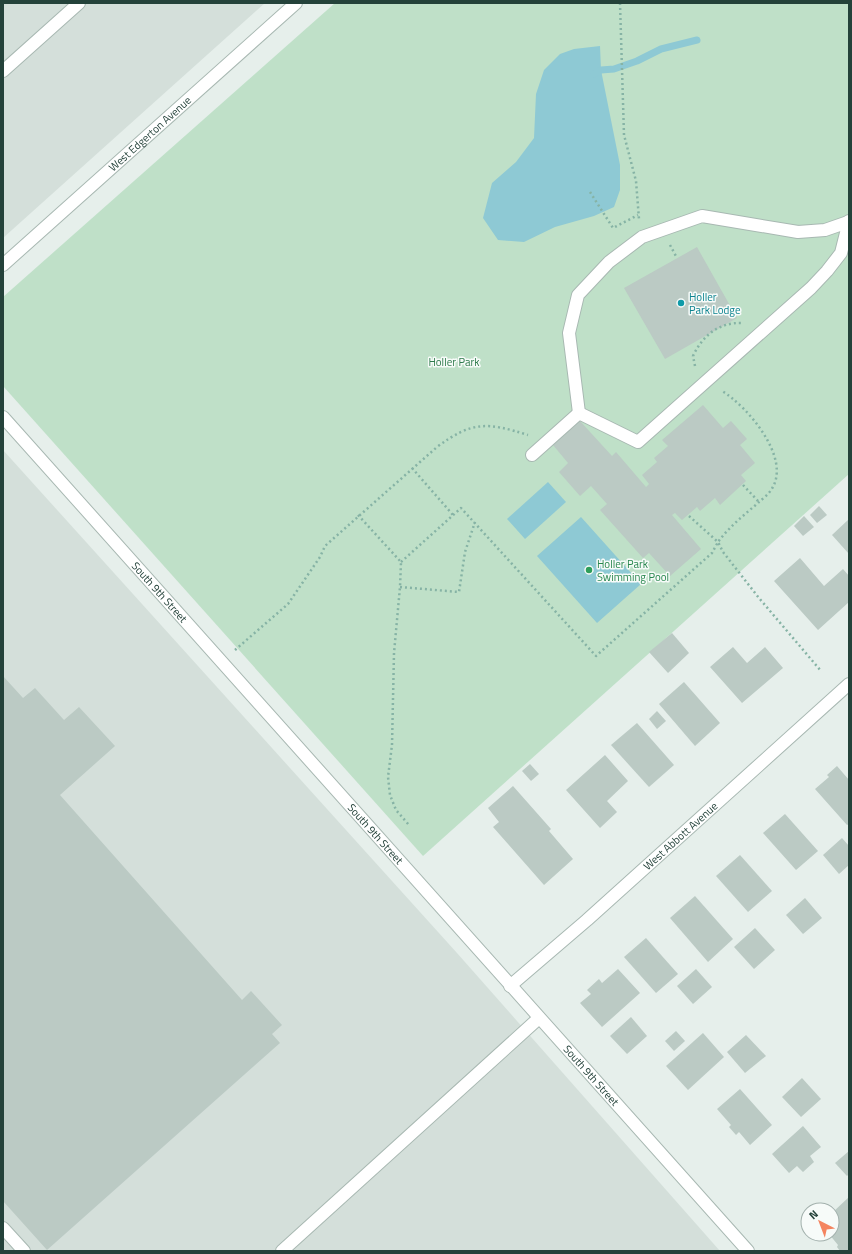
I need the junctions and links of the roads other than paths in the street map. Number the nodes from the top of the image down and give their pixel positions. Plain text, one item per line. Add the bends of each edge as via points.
1 (79, 3) edge
2 (296, 3) edge
3 (3, 71) edge
4 (849, 221) edge
5 (3, 265) edge
6 (579, 413) junction
7 (3, 417) edge
8 (532, 455) dead end
9 (848, 688) edge
10 (510, 986) junction
11 (539, 1018) junction
12 (3, 1228) edge
13 (24, 1251) edge
14 (282, 1251) edge
15 (748, 1251) edge

1 - 3 street
2 - 5 street, West Edgerton Avenue
4 - 6 street via 840,253 827,271 638,442
4 - 6 street via 825,230 798,232 702,216 642,237 609,262 578,295 569,333
6 - 8 street
7 - 10 street, South 9th Street
9 - 10 street, West Abbott Avenue
10 - 11 street, South 9th Street
11 - 14 street
11 - 15 street, South 9th Street
12 - 13 street

